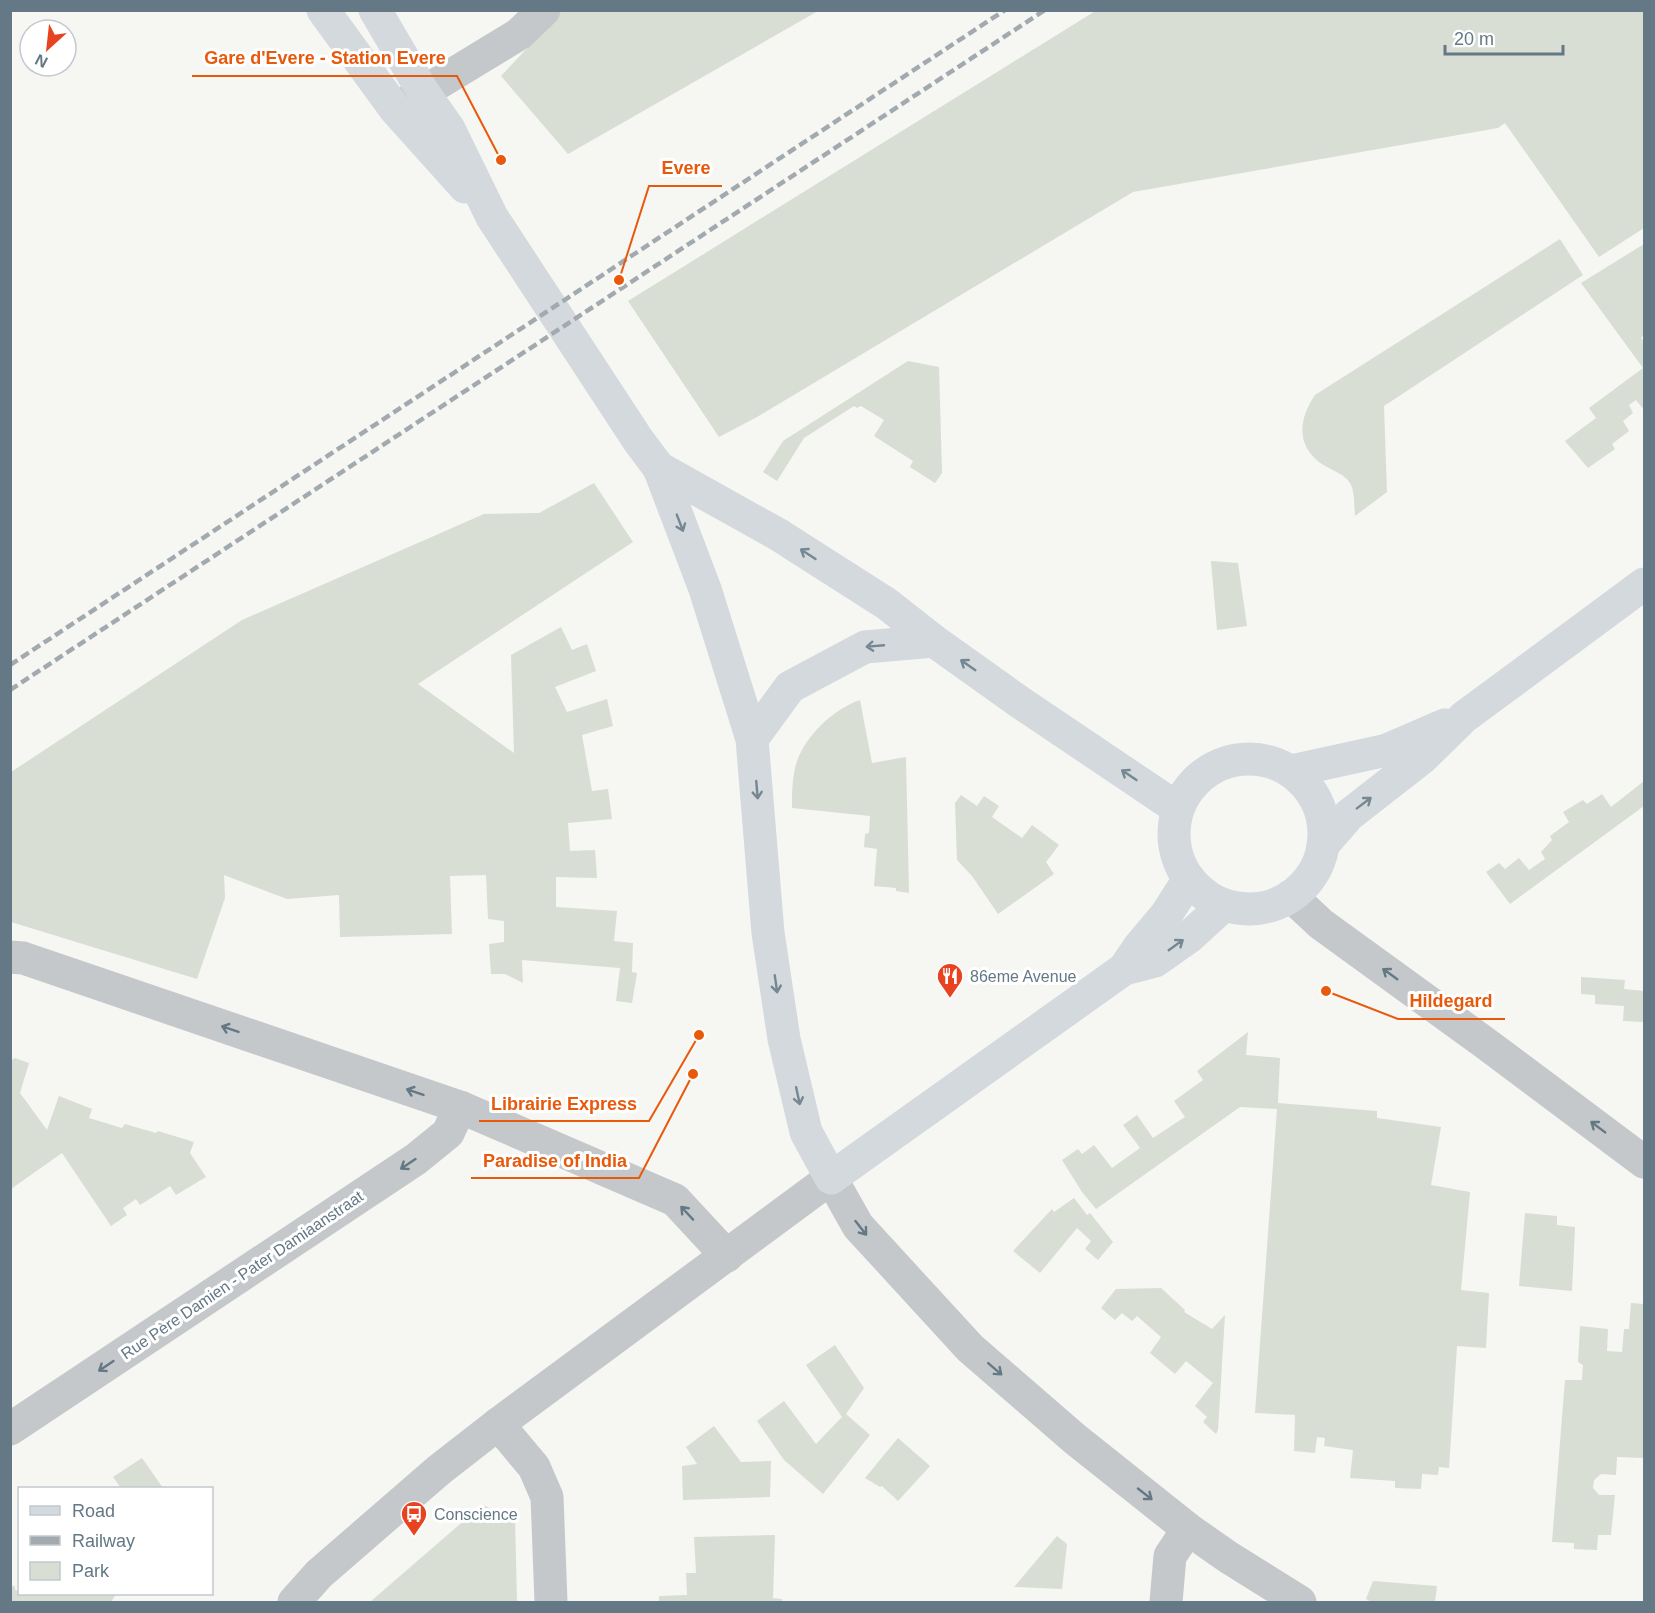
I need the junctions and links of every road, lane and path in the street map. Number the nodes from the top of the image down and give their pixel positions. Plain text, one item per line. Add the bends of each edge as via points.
1 (323, 10) edge
2 (375, 10) edge
3 (544, 10) edge
4 (423, 92) junction
5 (395, 109) junction
6 (492, 217) junction
7 (660, 468) junction
8 (1644, 584) edge
9 (934, 640) junction
10 (1464, 717) junction
11 (752, 739) junction
12 (1291, 771) junction
13 (1177, 808) junction
14 (1323, 845) junction
15 (1189, 879) junction
16 (1291, 896) junction
17 (1224, 905) junction
18 (10, 957) edge
19 (1124, 969) junction
20 (460, 1107) junction
21 (1644, 1162) edge
22 (831, 1178) junction
23 (727, 1256) junction
24 (498, 1424) junction
25 (10, 1429) edge
26 (1188, 1529) junction
27 (294, 1602) edge
28 (551, 1602) edge
29 (1166, 1602) edge
30 (1300, 1602) edge

1 - 5 street
2 - 4 street
3 - 4 street via 519,34
4 - 5 street
4 - 6 street via 448,129
5 - 6 street
6 - 7 street
9 -> 7 street via 887,604 778,535
7 -> 11 street via 705,589
8 - 10 street
9 -> 11 street via 865,647 790,687
13 -> 9 street
10 - 12 street via 1387,750
14 -> 10 street via 1349,814 1422,758
11 -> 22 street via 768,933 784,1039 806,1132
12 - 13 street via 1269,761 1247,758 1224,762 1203,773 1186,790
12 - 14 street via 1304,782 1321,811
13 - 15 street via 1174,846
14 - 16 street via 1306,883
15 - 17 street via 1198,890
15 - 19 street
16 - 17 street via 1259,909
21 -> 16 street via 1321,924
19 -> 17 street via 1155,961
20 -> 18 street via 23,958
19 - 22 street
23 -> 20 street via 675,1200
20 -> 25 street, Rue Père Damien - Pater Damiaanstraat via 448,1133 416,1159
22 - 23 street
22 -> 26 street via 858,1226 970,1348
23 - 24 street
24 - 27 street via 319,1574
24 - 28 street via 534,1467 547,1497
26 - 29 street via 1170,1556
26 - 30 street

